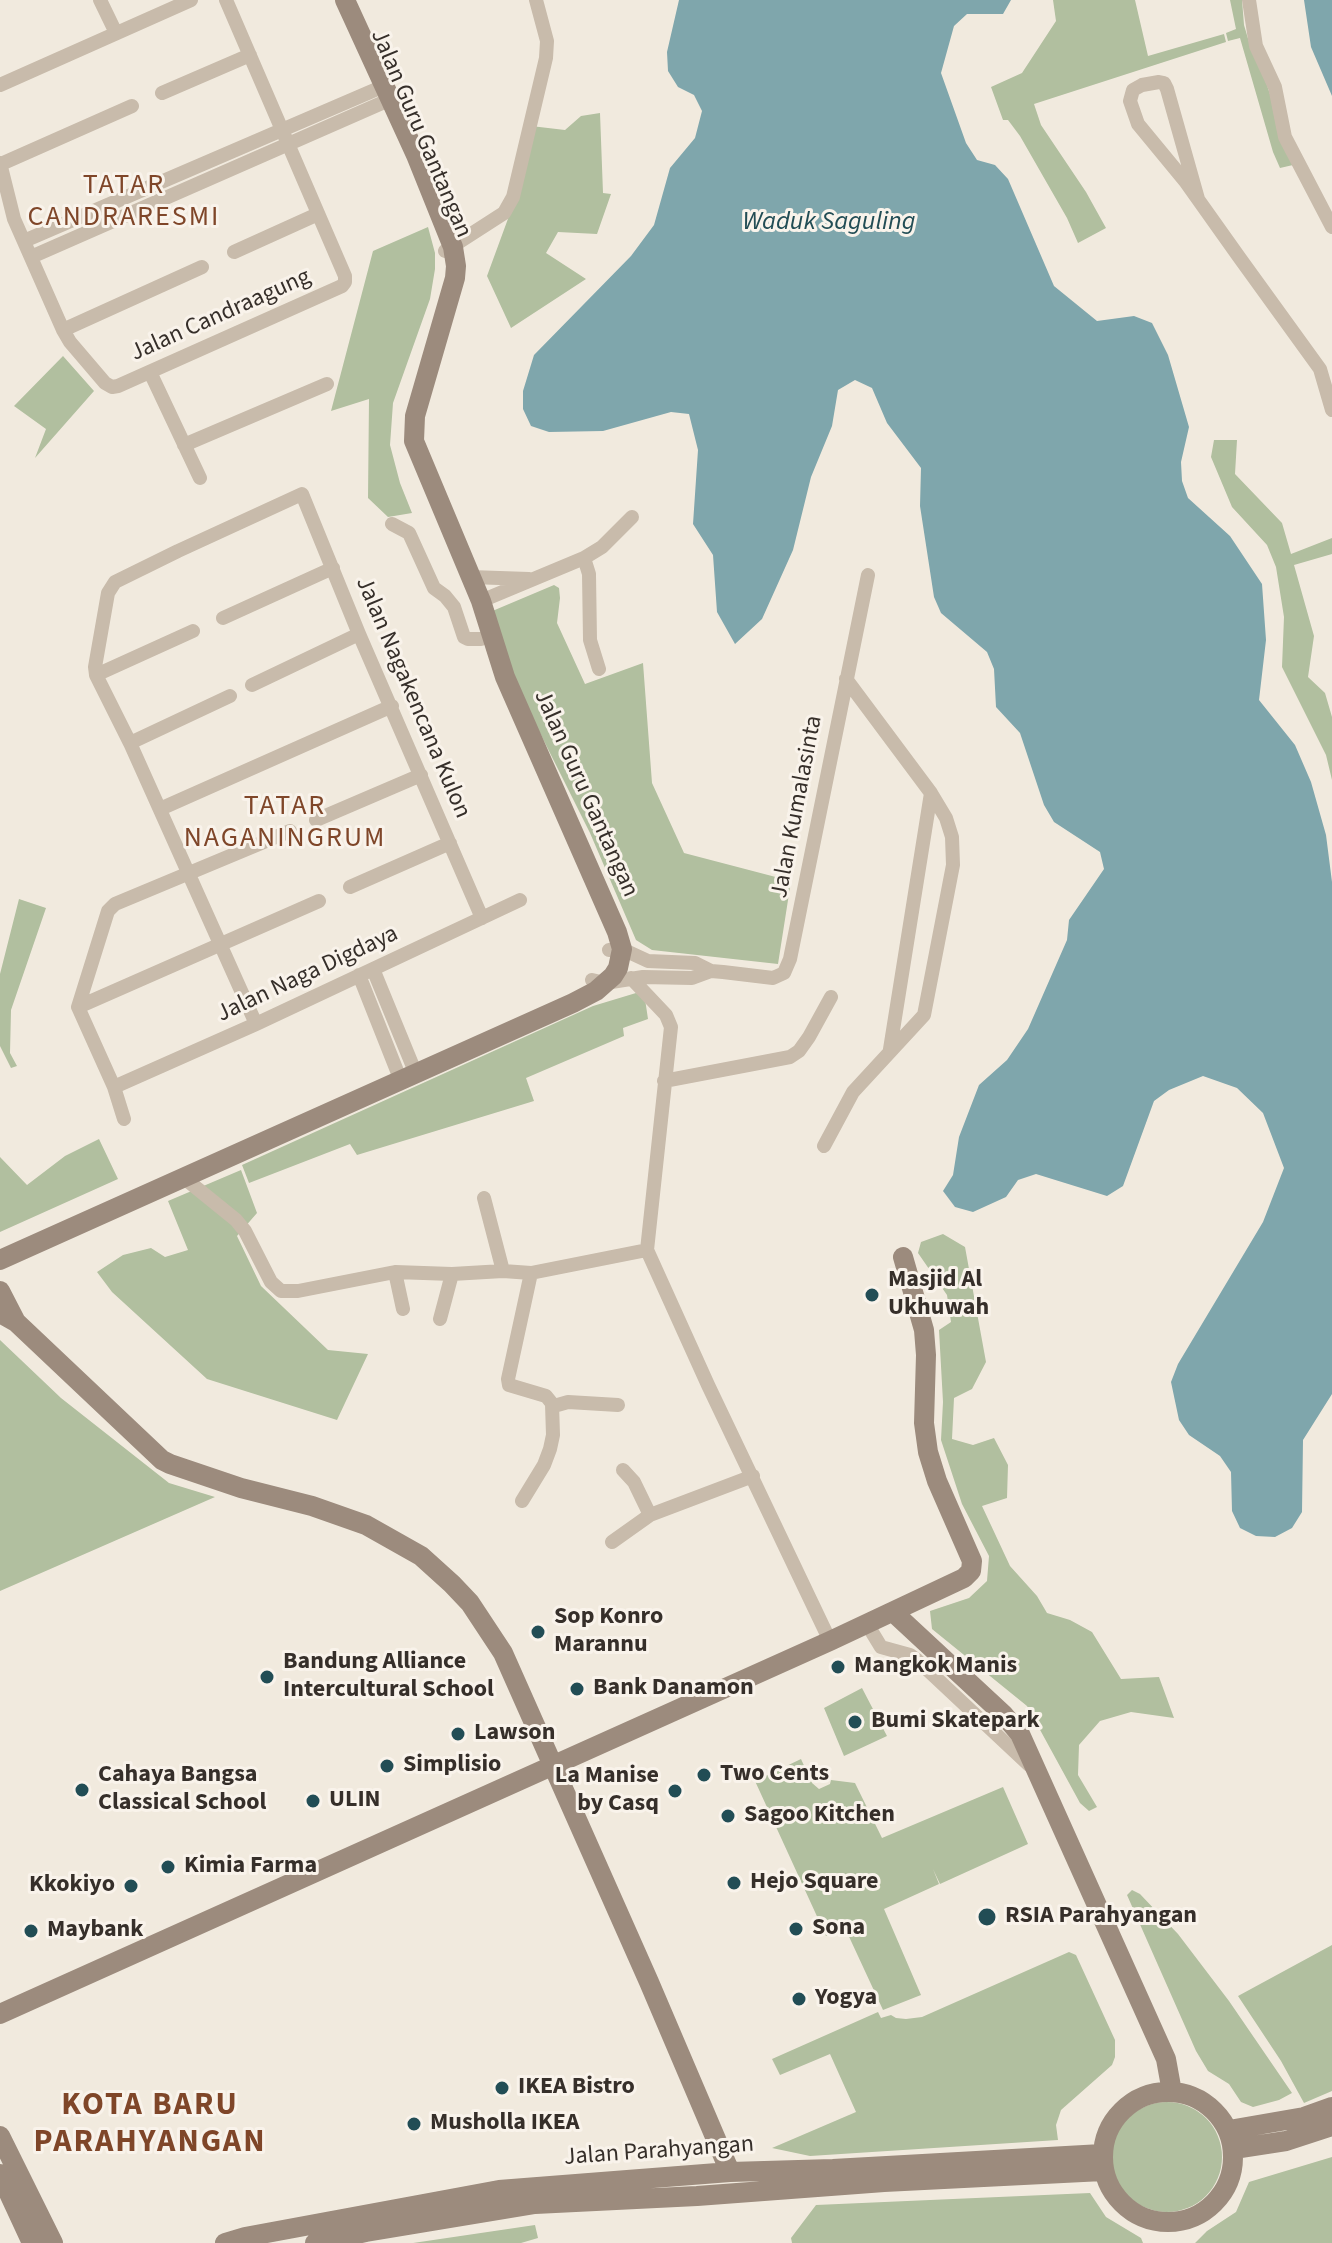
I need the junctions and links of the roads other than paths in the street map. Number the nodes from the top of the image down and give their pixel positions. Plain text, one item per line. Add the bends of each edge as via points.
1 (100, 0) edge
2 (191, 0) edge
3 (226, 0) edge
4 (334, 0) edge
5 (345, 0) edge
6 (536, 0) edge
7 (1249, 0) edge
8 (116, 33) junction
9 (250, 55) junction
10 (0, 85) edge
11 (162, 93) dead end
12 (383, 95) junction
13 (132, 106) dead end
14 (285, 137) junction
15 (0, 164) edge
16 (181, 175) junction
17 (187, 189) junction
18 (1198, 199) junction
19 (318, 214) junction
20 (1332, 227) edge
21 (24, 241) junction
22 (449, 249) junction
23 (234, 252) dead end
24 (31, 257) junction
25 (202, 267) dead end
26 (63, 330) junction
27 (1326, 367) edge
28 (150, 372) junction
29 (327, 384) dead end
30 (1332, 410) edge
31 (184, 445) junction
32 (200, 478) dead end
33 (632, 517) dead end
34 (392, 524) dead end
35 (584, 558) junction
36 (333, 568) junction
37 (868, 575) dead end
38 (470, 577) junction
39 (530, 579) junction
40 (481, 601) junction
41 (223, 618) dead end
42 (193, 631) dead end
43 (359, 634) junction
44 (481, 639) junction
45 (599, 669) dead end
46 (96, 675) junction
47 (846, 679) junction
48 (252, 685) dead end
49 (230, 696) dead end
50 (392, 706) junction
51 (130, 743) junction
52 (421, 775) junction
53 (931, 793) junction
54 (160, 809) junction
55 (316, 820) dead end
56 (290, 831) dead end
57 (450, 843) junction
58 (189, 874) junction
59 (350, 887) dead end
60 (520, 900) dead end
61 (319, 901) dead end
62 (482, 918) junction
63 (220, 944) junction
64 (615, 950) junction
65 (711, 971) junction
66 (366, 972) junction
67 (631, 978) junction
68 (598, 982) junction
69 (831, 997) dead end
70 (78, 1007) junction
71 (256, 1024) junction
72 (890, 1050) junction
73 (406, 1071) junction
74 (664, 1081) junction
75 (114, 1087) junction
76 (124, 1119) dead end
77 (824, 1146) dead end
78 (183, 1177) junction
79 (484, 1198) dead end
80 (0, 1247) edge
81 (647, 1250) junction
82 (903, 1257) dead end
83 (0, 1260) edge
84 (503, 1271) junction
85 (395, 1272) junction
86 (531, 1273) junction
87 (452, 1274) junction
88 (0, 1291) edge
89 (403, 1309) dead end
90 (8, 1318) edge
91 (440, 1319) dead end
92 (552, 1404) junction
93 (618, 1405) dead end
94 (623, 1470) dead end
95 (753, 1476) junction
96 (522, 1501) dead end
97 (650, 1515) junction
98 (612, 1542) dead end
99 (893, 1612) junction
100 (867, 1624) junction
101 (830, 1641) junction
102 (553, 1765) junction
103 (1037, 1772) junction
104 (0, 2014) edge
105 (1172, 2092) junction
106 (1327, 2122) edge
107 (0, 2136) edge
108 (1231, 2139) junction
109 (1103, 2162) junction
110 (730, 2172) junction
111 (0, 2174) edge
112 (535, 2195) junction
113 (32, 2243) edge
114 (53, 2243) edge
115 (225, 2243) edge
116 (315, 2243) edge

1 - 8 street
2 - 8 street
3 - 9 street
4 - 12 street, Jalan Guru Gantangan
5 - 12 street, Jalan Guru Gantangan
6 - 22 street via 546,58 513,197 504,213
7 - 20 street via 1256,46 1275,87 1285,137
8 - 10 street
9 - 11 street
9 - 14 street
12 - 14 street
12 - 22 street, Jalan Guru Gantangan
13 - 15 street
14 - 16 street
14 - 17 street
14 - 19 street
15 - 21 street
16 - 17 street
16 - 21 street
17 - 24 street
18 - 18 street via 1138,124 1130,101 1133,90 1142,85 1159,82 1167,89
18 - 27 street
19 - 23 street
19 - 28 street, Jalan Candraagung via 345,276 342,286
21 - 24 street
22 - 38 street, Jalan Guru Gantangan via 455,278 415,416 414,441
22 - 44 street, Jalan Guru Gantangan via 403,436 408,461 467,594
24 - 26 street
25 - 26 street
26 - 28 street, Jalan Candraagung via 112,387
27 - 30 street
28 - 31 street
29 - 31 street
31 - 32 street
33 - 35 street
34 - 44 street via 409,533 434,588 454,607 464,637
35 - 39 street
35 - 45 street via 590,640
36 - 41 street
36 - 43 street, Jalan Nagakencana Kulon
36 - 46 street, Jalan Nagakencana Kulon via 302,494 115,582 108,593
37 - 47 street, Jalan Kumalasinta
38 - 39 street
38 - 40 street, Jalan Guru Gantangan
39 - 40 street
40 - 64 street, Jalan Guru Gantangan via 505,677 617,932
42 - 46 street
43 - 48 street
43 - 50 street, Jalan Nagakencana Kulon
44 - 64 street, Jalan Guru Gantangan
46 - 51 street
47 - 53 street
47 - 65 street, Jalan Kumalasinta via 787,969 773,978
49 - 51 street
50 - 52 street, Jalan Nagakencana Kulon
50 - 54 street
51 - 54 street
52 - 55 street
52 - 57 street, Jalan Nagakencana Kulon
53 - 72 street
53 - 72 street via 952,837 953,865 924,1015
54 - 58 street
56 - 58 street
57 - 59 street
57 - 62 street, Jalan Nagakencana Kulon
58 - 63 street
58 - 70 street via 108,911
60 - 62 street, Jalan Naga Digdaya
61 - 63 street
62 - 66 street, Jalan Naga Digdaya
63 - 70 street
63 - 71 street
64 - 65 street via 648,961 695,963
64 - 68 street
65 - 67 street via 692,978
66 - 71 street, Jalan Naga Digdaya
66 - 73 street
67 - 68 street
67 - 74 street via 669,1018
68 - 73 street
69 - 74 street via 809,1037 790,1057
70 - 75 street
71 - 75 street, Jalan Naga Digdaya
72 - 77 street via 853,1092
73 - 78 street
73 - 80 street
74 - 81 street
75 - 76 street
78 - 83 street
78 - 85 street via 236,1220 281,1291
79 - 84 street
81 - 86 street
81 - 95 street
82 - 99 street via 924,1330 928,1452 972,1561 964,1578
84 - 86 street
84 - 87 street
85 - 87 street
85 - 89 street
86 - 92 street via 509,1384 546,1396
87 - 91 street
88 - 90 street
90 - 102 street via 170,1464 366,1525 421,1556 488,1628
92 - 93 street
92 - 96 street via 550,1449
94 - 97 street
95 - 97 street
95 - 101 street
97 - 98 street
99 - 100 street
99 - 103 street via 1014,1725
100 - 101 street
100 - 103 street via 881,1647 917,1660
101 - 102 street
102 - 104 street
102 - 110 street
103 - 105 street via 1166,2059
105 - 108 street via 1195,2097 1216,2110
105 - 109 street via 1134,2101 1119,2114 1109,2130
106 - 108 street via 1286,2141
107 - 114 street
108 - 109 street via 1233,2170 1225,2191 1202,2213 1171,2223 1126,2208 1111,2189
109 - 110 street, Jalan Parahyangan
109 - 112 street, Jalan Parahyangan via 711,2195
110 - 112 street, Jalan Parahyangan
111 - 113 street
112 - 115 street, Jalan Parahyangan via 499,2190
112 - 116 street, Jalan Parahyangan

